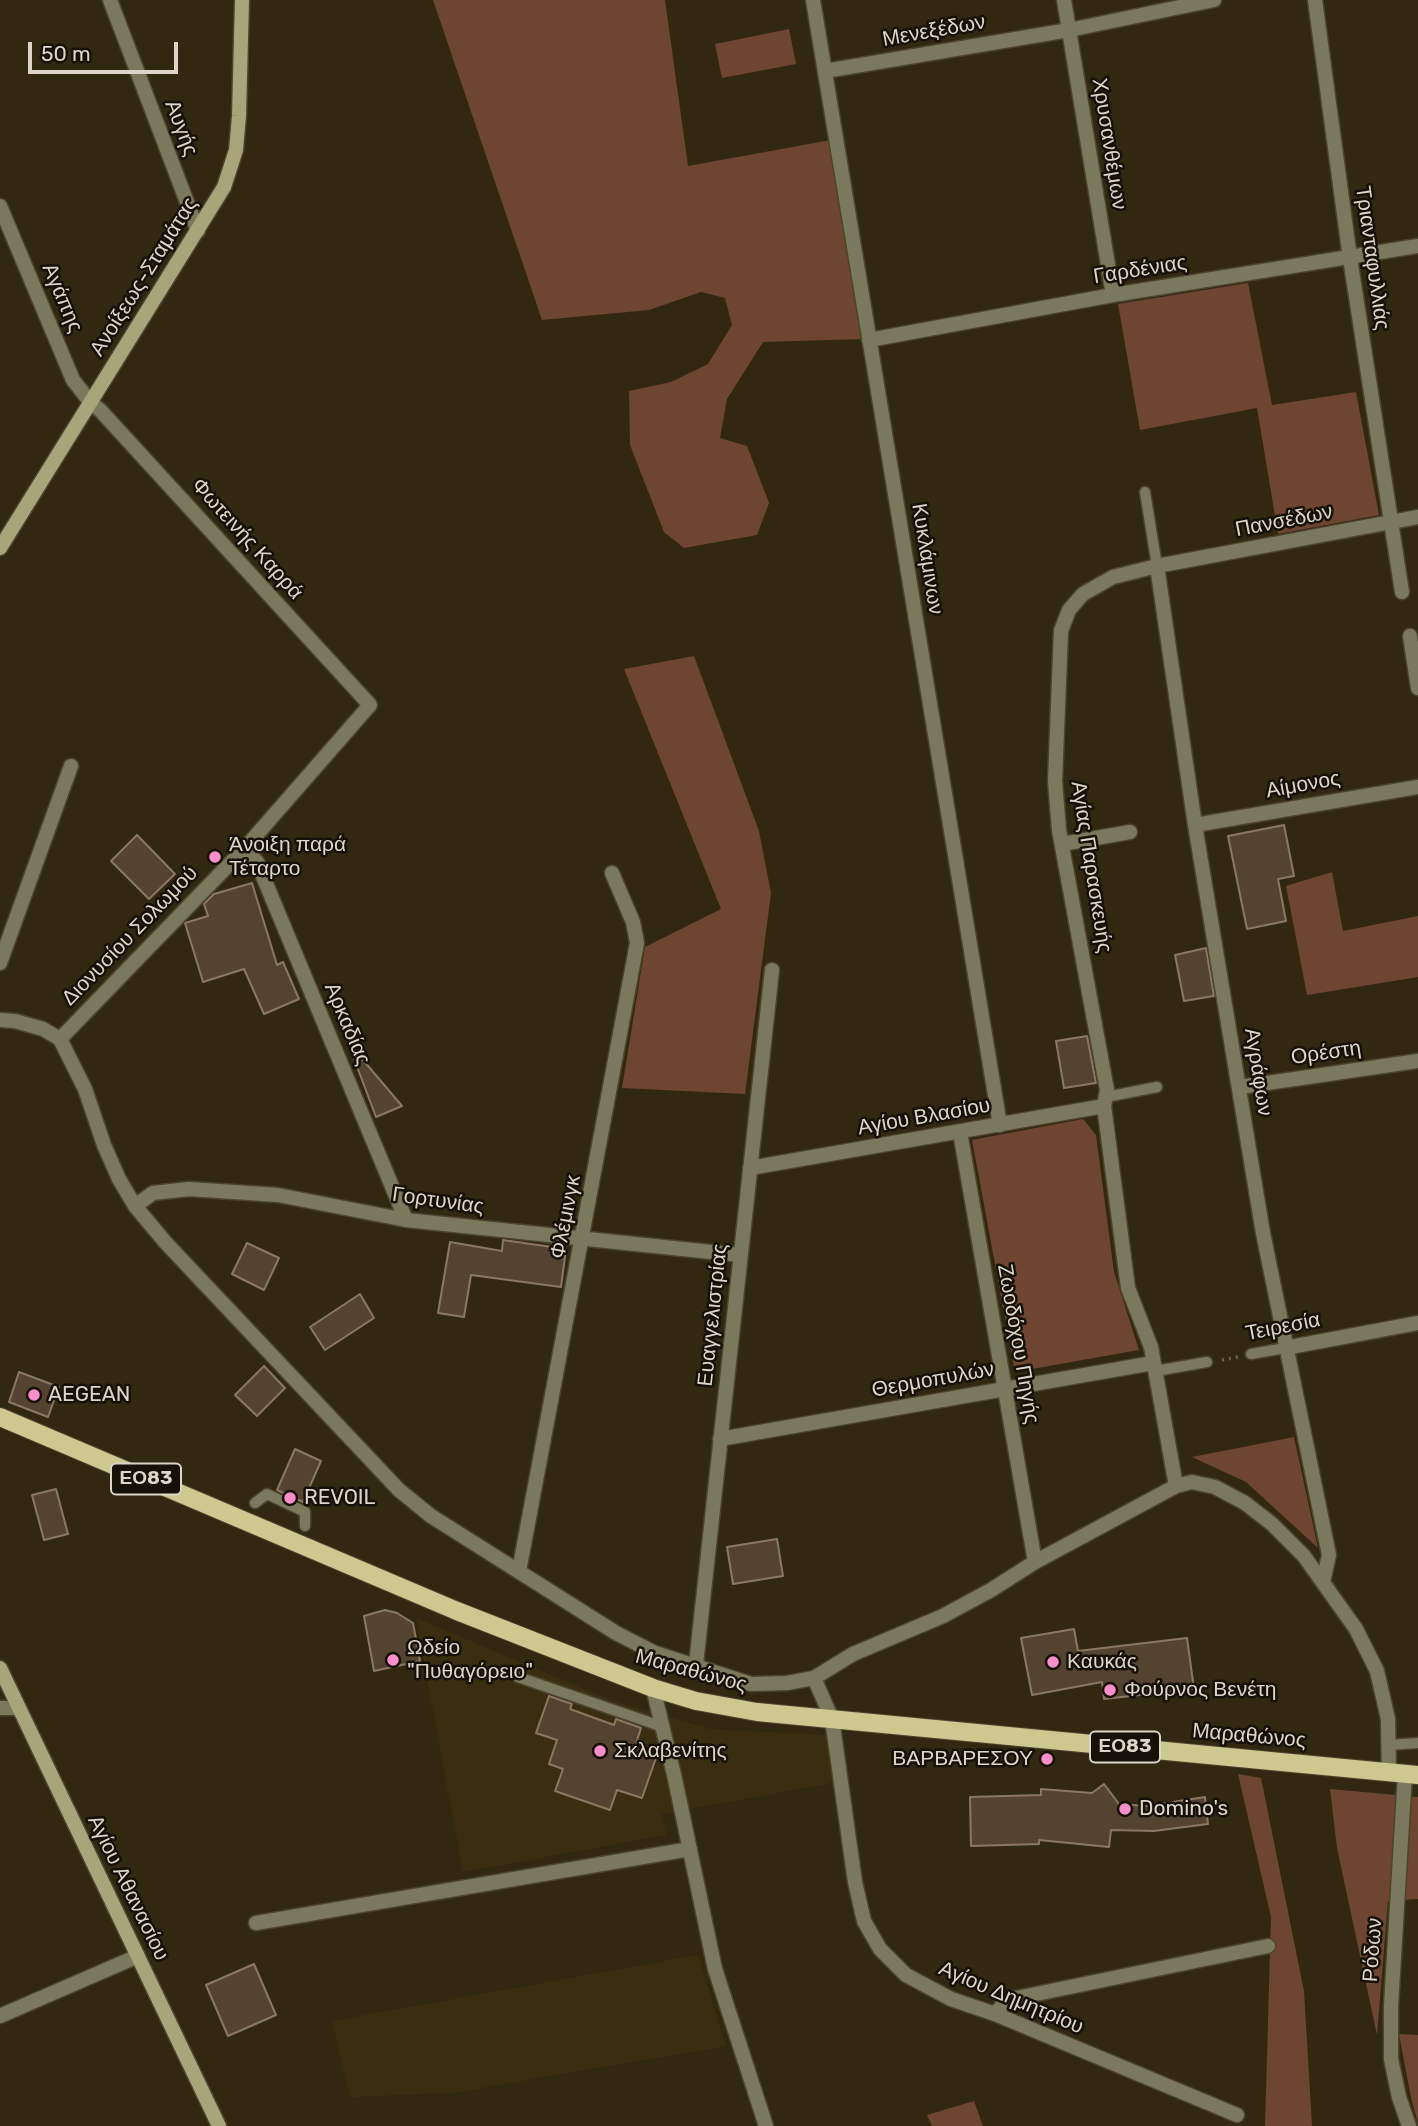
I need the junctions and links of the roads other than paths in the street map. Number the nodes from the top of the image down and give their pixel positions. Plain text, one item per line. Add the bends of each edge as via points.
1 (110, 0) edge
2 (242, 0) edge
3 (813, 0) edge
4 (1063, 0) edge
5 (1214, 0) edge
6 (1315, 0) edge
7 (1069, 30) junction
8 (825, 71) junction
9 (0, 206) edge
10 (198, 231) junction
11 (1418, 246) edge
12 (1350, 258) junction
13 (1113, 295) junction
14 (869, 340) junction
15 (91, 403) junction
16 (1145, 492) dead end
17 (1418, 517) edge
18 (1391, 522) junction
19 (0, 548) edge
20 (1157, 566) junction
21 (1402, 592) dead end
22 (1410, 636) dead end
23 (1418, 688) edge
24 (370, 705) joint
25 (71, 766) dead end
26 (1418, 787) edge
27 (1195, 825) junction
28 (1130, 832) dead end
29 (1062, 844) junction
30 (245, 848) junction
31 (612, 873) dead end
32 (0, 962) edge
33 (772, 970) dead end
34 (0, 1020) edge
35 (60, 1039) junction
36 (1418, 1061) edge
37 (1157, 1087) dead end
38 (1240, 1087) junction
39 (1105, 1101) junction
40 (1000, 1125) junction
41 (960, 1132) junction
42 (750, 1168) junction
43 (135, 1206) junction
44 (406, 1220) junction
45 (583, 1240) junction
46 (740, 1255) junction
47 (1418, 1323) edge
48 (1285, 1348) junction
49 (1251, 1354) road end
50 (1208, 1362) road end
51 (1154, 1367) junction
52 (1005, 1389) junction
53 (0, 1417) edge
54 (720, 1439) junction
55 (1176, 1486) junction
56 (255, 1503) dead end
57 (305, 1526) dead end
58 (1035, 1562) junction
59 (519, 1572) junction
60 (1323, 1581) junction
61 (696, 1664) junction
62 (0, 1668) edge
63 (518, 1677) dead end
64 (814, 1678) junction
65 (653, 1688) junction
66 (0, 1708) edge
67 (18, 1708) junction
68 (832, 1719) junction
69 (663, 1727) junction
70 (1418, 1743) edge
71 (1388, 1745) junction
72 (1404, 1774) edge
73 (690, 1849) junction
74 (256, 1923) dead end
75 (1268, 1946) dead end
76 (138, 1956) junction
77 (995, 2014) junction
78 (0, 2016) edge
79 (1237, 2115) dead end
80 (219, 2126) edge
81 (766, 2126) edge
82 (1409, 2126) edge

1 - 10 street, Αυγής
2 - 10 street, Ανοίξεως-Σταμάτας via 236,150 224,187
3 - 8 street, Κυκλάμινων
4 - 7 street, Χρυσανθέμων
5 - 7 street, Μενεξέδων
6 - 12 street, Τριανταφυλλιάς
7 - 8 street, Μενεξέδων
7 - 13 street, Χρυσανθέμων
8 - 14 street, Κυκλάμινων
9 - 15 street, Αγάπης via 73,380
10 - 15 street, Ανοίξεως-Σταμάτας
11 - 12 street, Γαρδένιας
12 - 13 street, Γαρδένιας
12 - 18 street, Τριανταφυλλιάς
13 - 14 street, Γαρδένιας
14 - 40 street, Κυκλάμινων
15 - 19 street, Ανοίξεως-Σταμάτας
15 - 24 street, Φωτεινής Καρρά
16 - 20 lane
17 - 18 street, Πανσέδων
18 - 20 street, Πανσέδων
18 - 21 street, Τριανταφυλλιάς
20 - 27 street, Αγράφων
20 - 29 street, Αγίας Παρασκευής via 1114,577 1083,594 1069,610 1061,631 1055,780
22 - 23 street
24 - 30 street, Διονυσίου Σολωμού
25 - 32 street
26 - 27 street, Αίμονος
27 - 38 street, Αγράφων
28 - 29 street
29 - 39 street, Αγίας Παρασκευής via 1107,1090
30 - 35 street, Διονυσίου Σολωμού
30 - 44 street, Αρκαδίας via 257,862
31 - 45 street, Φλέμινγκ via 637,943
33 - 42 street, Ευαγγελιστρίας
34 - 35 street via 43,1029
35 - 43 street via 85,1089 118,1180
36 - 38 street, Ορέστη
37 - 39 lane
38 - 48 street, Αγράφων
39 - 40 street, Αγίου Βλασίου
39 - 51 street, Αγίας Παρασκευής via 1128,1288
40 - 41 street, Αγίου Βλασίου
41 - 42 street, Αγίου Βλασίου
41 - 52 street, Ζωοδόχου Πηγής
42 - 46 street, Ευαγγελιστρίας
43 - 44 street, Γορτυνίας via 153,1193 189,1189 278,1195
43 - 59 street via 399,1490
44 - 45 street, Γορτυνίας
45 - 46 street, Γορτυνίας
45 - 59 street, Φλέμινγκ
46 - 54 street, Ευαγγελιστρίας
47 - 48 street, Τειρεσία
48 - 49 lane, Τειρεσία
48 - 60 street, Αγράφων via 1328,1555
50 - 51 lane
51 - 52 street, Θερμοπυλών
51 - 55 street, Αγίας Παρασκευής
52 - 54 street, Θερμοπυλών
52 - 58 street, Ζωοδόχου Πηγής
53 - 65 main road, Μαραθώνος / ΕΟ83
54 - 61 street, Ευαγγελιστρίας
55 - 58 street
55 - 60 street, Ρόδων via 1192,1482 1215,1487 1245,1503 1280,1532
56 - 57 lane via 267,1494 305,1513
58 - 64 street via 955,1609 853,1654
59 - 61 street via 615,1633 655,1653
60 - 71 street, Ρόδων via 1356,1629 1377,1671 1388,1719
61 - 64 street via 751,1684
62 - 67 street, Αγίου Αθανασίου
63 - 69 lane
64 - 68 street, Αγίου Δημητρίου
65 - 68 main road, Μαραθώνος / ΕΟ83 via 757,1712
65 - 69 street
66 - 67 street
67 - 76 street, Αγίου Αθανασίου
68 - 72 main road, Μαραθώνος / ΕΟ83
68 - 77 street, Αγίου Δημητρίου via 864,1921 880,1949 906,1975 951,1999
69 - 73 street
70 - 71 lane
71 - 72 street, Ρόδων
72 - 82 street, Ρόδων via 1391,2059
73 - 74 street
73 - 81 street via 715,1969
75 - 77 street via 1007,2000
76 - 78 street
76 - 80 street, Αγίου Αθανασίου
77 - 79 street, Αγίου Δημητρίου

